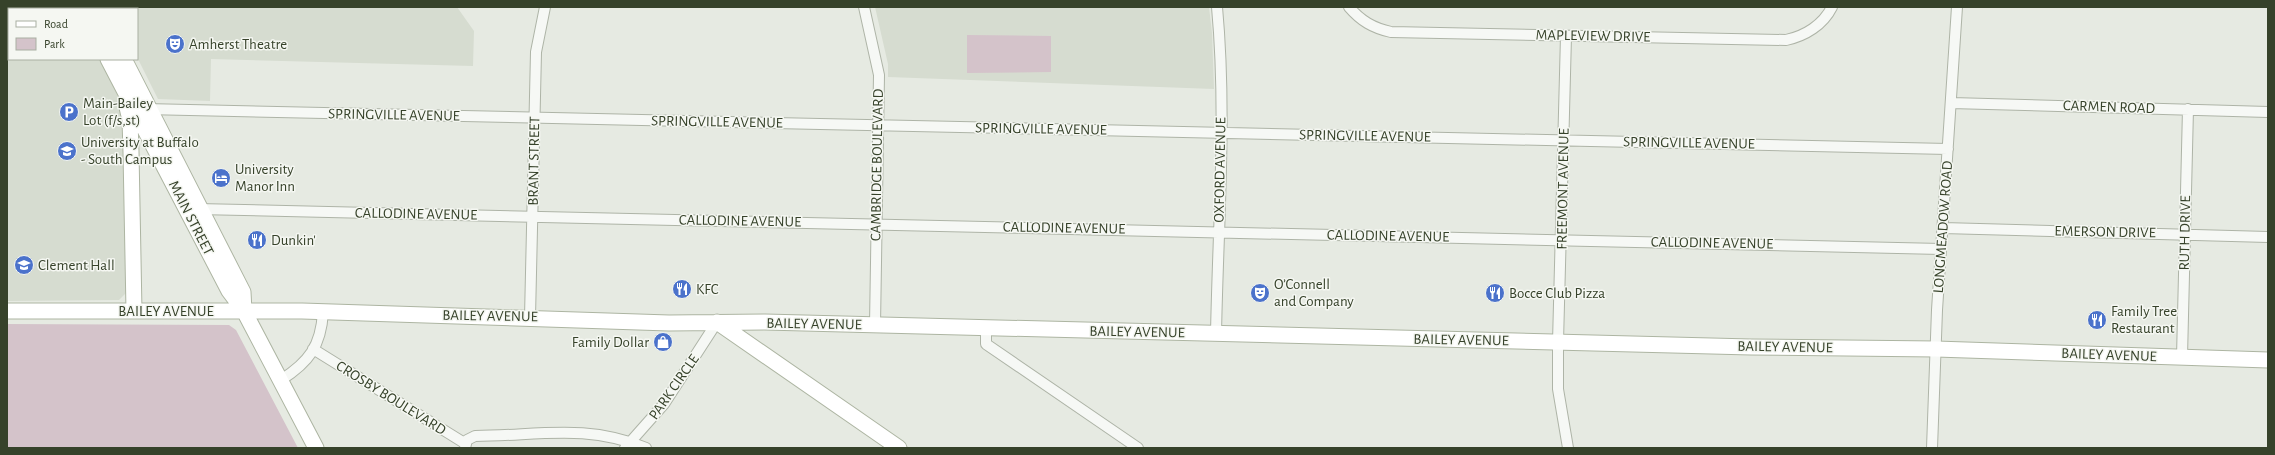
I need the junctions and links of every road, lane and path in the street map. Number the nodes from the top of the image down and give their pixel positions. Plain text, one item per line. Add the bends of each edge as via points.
1 (545, 7) edge
2 (864, 7) edge
3 (1217, 7) edge
4 (1349, 7) edge
5 (1832, 7) edge
6 (1957, 7) edge
7 (1566, 36) junction
8 (108, 60) edge
9 (124, 60) edge
10 (122, 87) junction
11 (1951, 103) junction
12 (142, 109) junction
13 (2188, 109) junction
14 (2268, 112) edge
15 (534, 118) junction
16 (878, 126) junction
17 (1221, 133) junction
18 (1564, 140) junction
19 (1948, 149) junction
20 (194, 209) junction
21 (533, 217) junction
22 (876, 224) junction
23 (1943, 228) junction
24 (1218, 232) junction
25 (2184, 234) junction
26 (2268, 237) edge
27 (1562, 239) junction
28 (1941, 250) junction
29 (7, 311) edge
30 (134, 311) junction
31 (244, 311) junction
32 (323, 312) junction
33 (530, 317) junction
34 (717, 322) junction
35 (765, 322) junction
36 (875, 325) junction
37 (986, 328) junction
38 (1216, 334) junction
39 (1558, 342) junction
40 (313, 349) junction
41 (1936, 350) junction
42 (764, 356) junction
43 (2182, 357) junction
44 (2268, 360) edge
45 (281, 380) junction
46 (628, 445) edge
47 (465, 446) edge
48 (316, 448) edge
49 (646, 448) edge
50 (899, 448) edge
51 (1138, 448) edge
52 (1568, 448) edge
53 (1932, 448) edge

1 - 15 street, BRANT STREET via 536,52
2 - 16 street, CAMBRIDGE BOULEVARD via 879,75
3 - 17 street, OXFORD AVENUE
4 - 7 street, MAPLEVIEW DRIVE via 1364,21 1391,32
5 - 7 street, MAPLEVIEW DRIVE via 1814,28 1786,40
6 - 11 street, LONGMEADOW ROAD
7 - 18 street, FREEMONT AVENUE
8 - 10 main road, MAIN STREET
9 - 12 main road, MAIN STREET
10 - 12 main road, MAIN STREET
10 - 30 main road via 130,120
11 - 13 street, CARMEN ROAD
11 - 19 street, LONGMEADOW ROAD
12 - 15 street, SPRINGVILLE AVENUE
12 - 20 main road, MAIN STREET
13 - 14 street, CARMEN ROAD
13 - 25 street, RUTH DRIVE
15 - 16 street, SPRINGVILLE AVENUE
15 - 21 street, BRANT STREET
16 - 17 street, SPRINGVILLE AVENUE
16 - 22 street, CAMBRIDGE BOULEVARD
17 - 18 street, SPRINGVILLE AVENUE
17 - 24 street, OXFORD AVENUE
18 - 19 street, SPRINGVILLE AVENUE
18 - 27 street, FREEMONT AVENUE
19 - 23 street, LONGMEADOW ROAD
20 - 21 street, CALLODINE AVENUE
20 - 31 main road, MAIN STREET via 243,292
21 - 22 street, CALLODINE AVENUE
21 - 33 street, BRANT STREET
22 - 24 street, CALLODINE AVENUE
22 - 36 street, CAMBRIDGE BOULEVARD
23 - 25 street, EMERSON DRIVE
23 - 28 street, LONGMEADOW ROAD
24 - 27 street, CALLODINE AVENUE
24 - 38 street, OXFORD AVENUE
25 - 26 street, EMERSON DRIVE
25 - 43 street, RUTH DRIVE
27 - 28 street, CALLODINE AVENUE
27 - 39 street, FREEMONT AVENUE
28 - 41 street, LONGMEADOW ROAD
29 - 30 main road, BAILEY AVENUE
30 - 31 main road, BAILEY AVENUE
31 - 32 main road, BAILEY AVENUE
31 - 45 main road, MAIN STREET
32 - 33 main road, BAILEY AVENUE
32 - 40 street via 319,338
33 - 34 main road, BAILEY AVENUE via 669,323
34 - 35 main road, BAILEY AVENUE
34 - 42 main road
34 - 46 street, PARK CIRCLE via 664,404
35 - 36 main road, BAILEY AVENUE
35 - 42 main road via 755,334 755,341
36 - 37 main road, BAILEY AVENUE
37 - 38 main road, BAILEY AVENUE
37 - 51 street via 986,344
38 - 39 main road, BAILEY AVENUE
39 - 41 main road, BAILEY AVENUE
39 - 52 street, FREEMONT AVENUE via 1558,389
40 - 45 street via 302,366
40 - 47 street, CROSBY BOULEVARD
41 - 43 main road, BAILEY AVENUE
41 - 53 street, LONGMEADOW ROAD
42 - 50 main road
43 - 44 main road, BAILEY AVENUE
45 - 48 main road, MAIN STREET
46 - 47 street via 588,433 549,431 475,436 467,440
46 - 49 street

